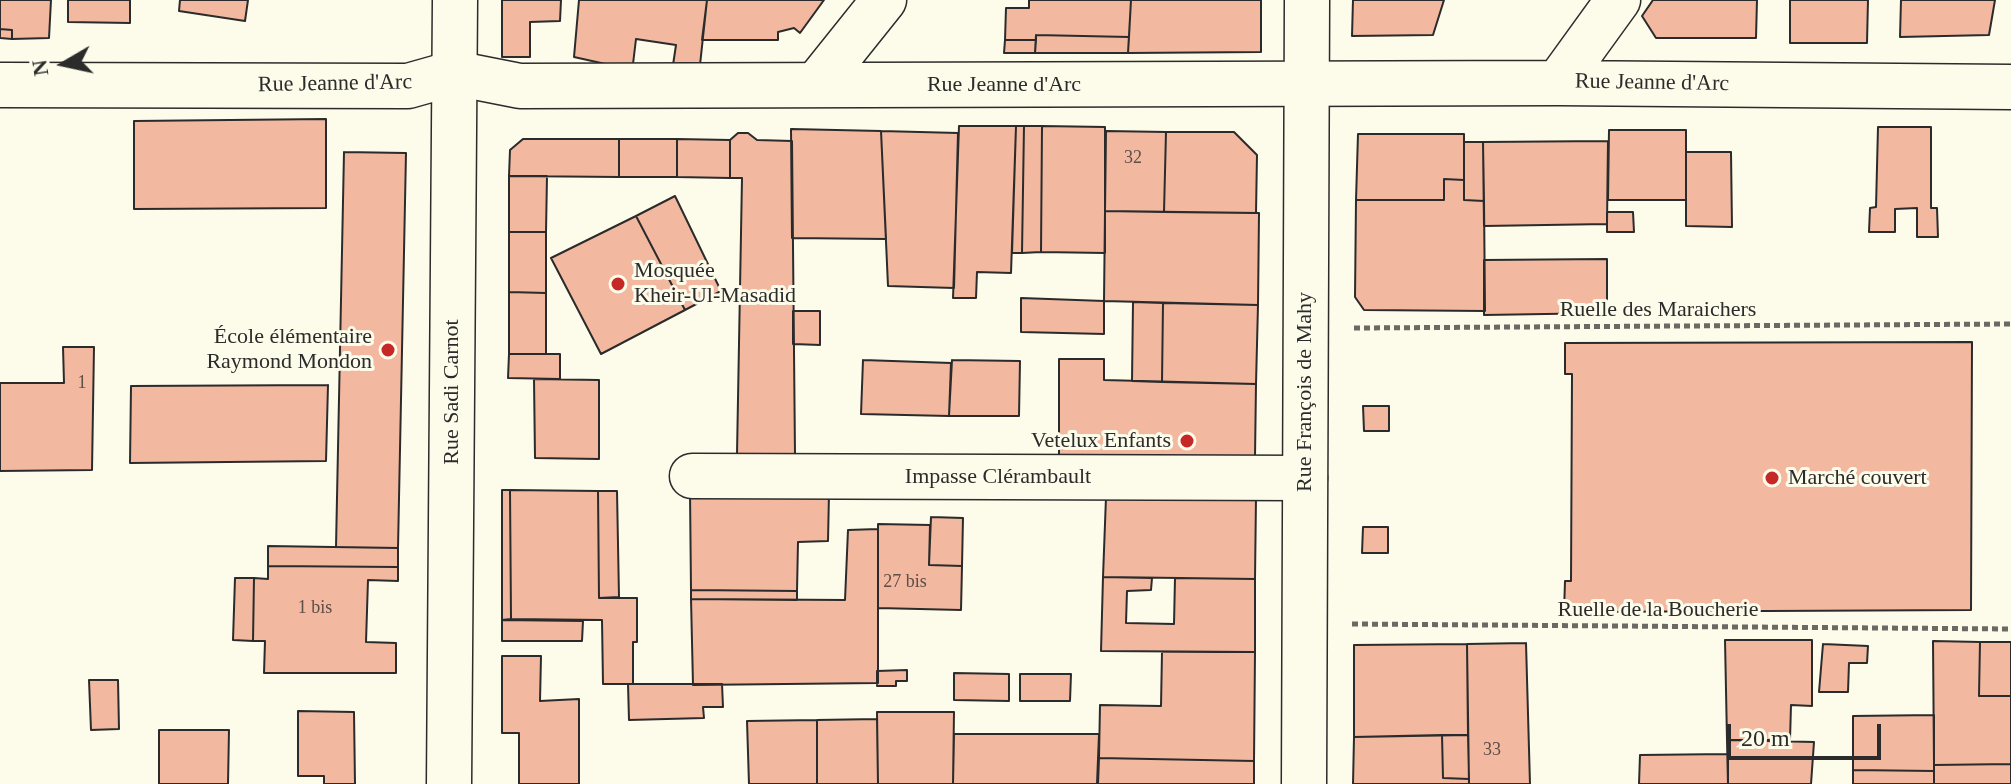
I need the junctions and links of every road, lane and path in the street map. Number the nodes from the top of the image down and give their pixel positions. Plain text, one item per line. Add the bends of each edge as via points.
1 (455, 0) edge
2 (884, 0) edge
3 (1307, 0) edge
4 (1618, 0) edge
5 (454, 73) junction
6 (1558, 83) junction
7 (0, 85) edge
8 (816, 85) junction
9 (1305, 85) junction
10 (2011, 87) edge
11 (2011, 324) edge
12 (1305, 328) junction
13 (692, 476) dead end
14 (1305, 478) junction
15 (1305, 624) junction
16 (2011, 629) edge
17 (449, 784) edge
18 (1304, 784) edge

1 - 5 street, Rue Sadi Carnot
2 - 8 street
3 - 9 street, Rue François de Mahy
4 - 6 street
5 - 7 street, Rue Jeanne d'Arc via 408,86
5 - 8 street, Rue Jeanne d'Arc via 520,86
5 - 17 street, Rue Sadi Carnot
6 - 9 street, Rue Jeanne d'Arc
6 - 10 street, Rue Jeanne d'Arc
8 - 9 street, Rue Jeanne d'Arc
9 - 12 street, Rue François de Mahy
11 - 12 path, Ruelle des Maraichers
12 - 14 street, Rue François de Mahy
13 - 14 street, Impasse Clérambault
14 - 15 street, Rue François de Mahy
15 - 16 path, Ruelle de la Boucherie
15 - 18 street, Rue François de Mahy

